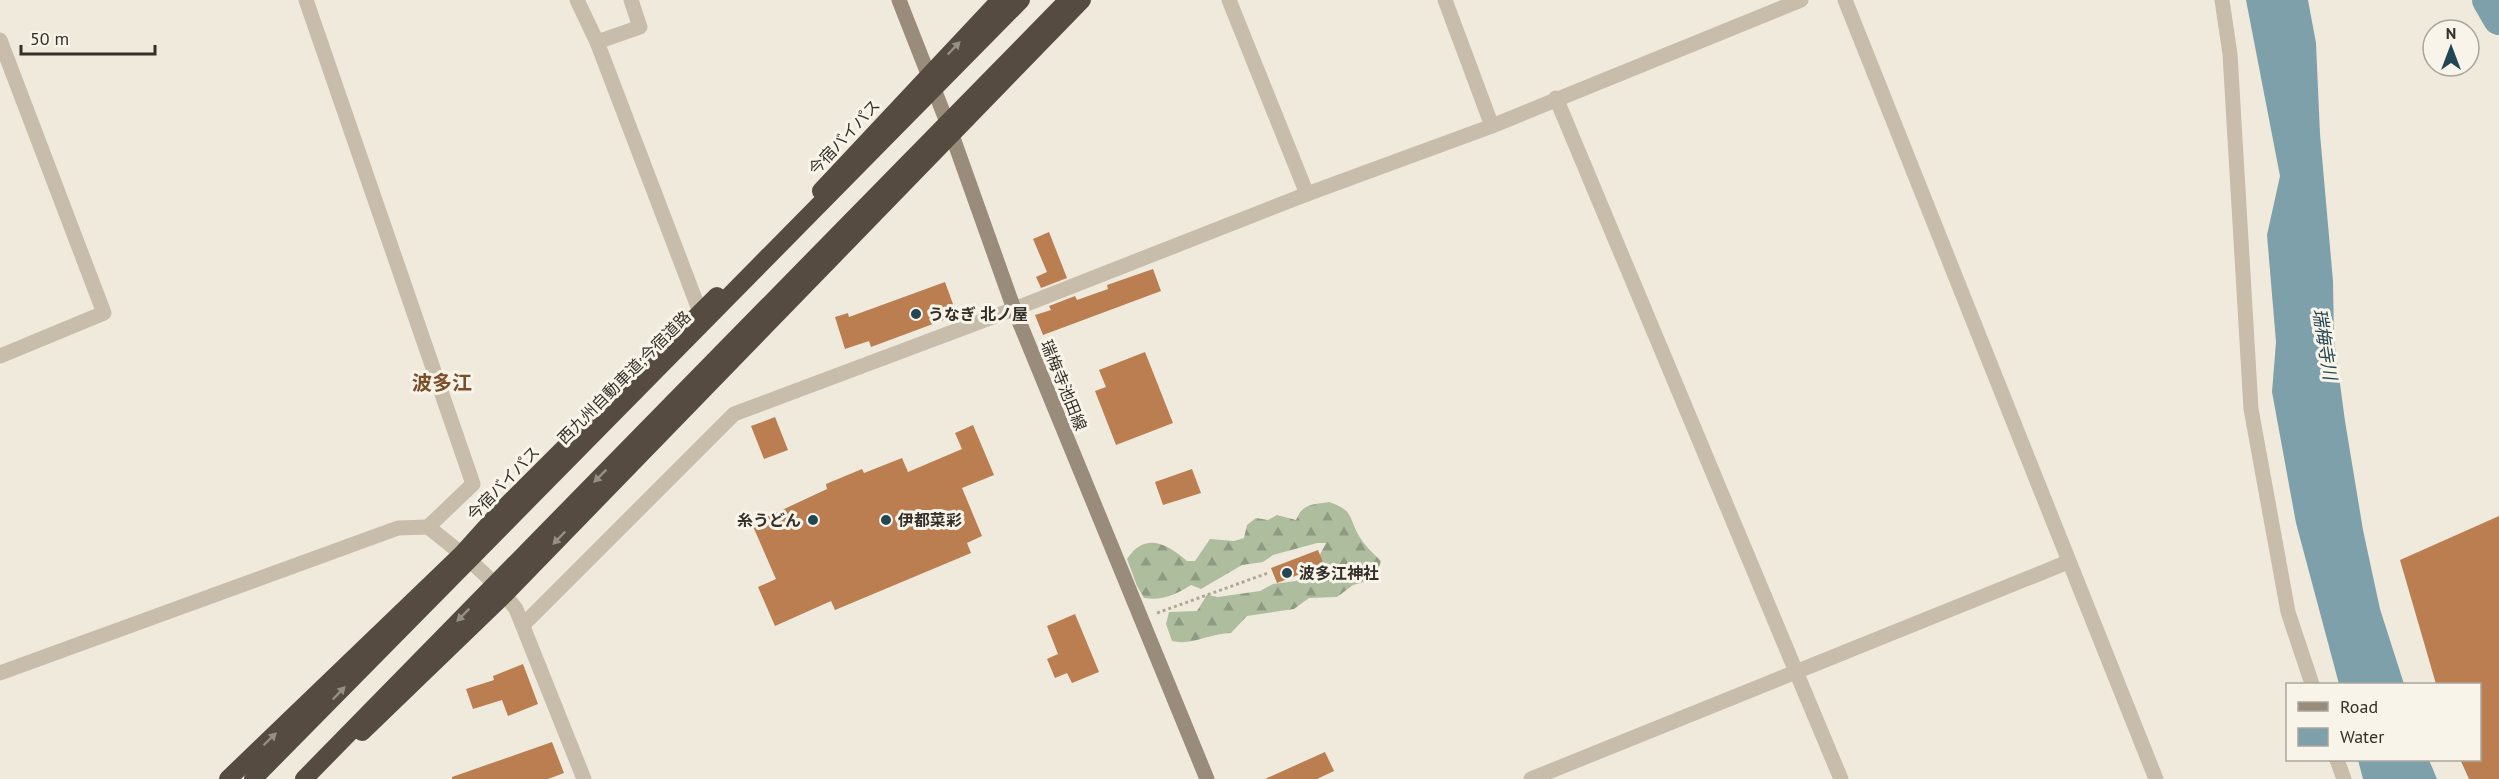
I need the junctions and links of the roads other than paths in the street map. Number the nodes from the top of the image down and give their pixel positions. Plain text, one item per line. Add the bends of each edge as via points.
1 (306, 0) edge
2 (577, 0) edge
3 (631, 0) edge
4 (900, 0) edge
5 (1000, 0) edge
6 (1021, 0) edge
7 (1068, 0) edge
8 (1082, 0) edge
9 (1229, 0) edge
10 (1445, 0) edge
11 (1801, 0) edge
12 (1845, 0) edge
13 (2222, 0) edge
14 (0, 40) edge
15 (597, 42) junction
16 (929, 74) junction
17 (1556, 98) junction
18 (1492, 126) junction
19 (952, 135) junction
20 (1307, 194) junction
21 (1014, 309) junction
22 (700, 312) junction
23 (0, 356) edge
24 (428, 527) junction
25 (462, 554) junction
26 (2068, 562) junction
27 (505, 594) junction
28 (523, 625) junction
29 (1797, 671) junction
30 (0, 673) edge
31 (2312, 683) edge
32 (2338, 761) edge
33 (228, 779) edge
34 (253, 779) edge
35 (304, 779) edge
36 (313, 779) edge
37 (584, 779) edge
38 (1207, 779) edge
39 (1531, 779) edge
40 (1841, 779) edge
41 (2156, 779) edge
42 (2344, 779) edge

1 - 24 street via 473,484
2 - 15 street
3 - 15 street via 640,27
4 - 16 main road, 瑞梅寺池田線
16 -> 5 highway, 今宿バイパス
34 -> 6 highway, 西九州自動車道;今宿道路, bridge
7 -> 35 highway, bridge
8 - 19 highway
9 - 20 street
10 - 18 street
11 - 17 street
12 - 26 street
13 - 31 street via 2230,54 2250,409 2288,612
14 - 23 street via 104,313
15 - 22 street
16 - 19 main road, 瑞梅寺池田線
16 - 22 highway, 今宿バイパス via 807,206
17 - 18 street
17 - 29 street
18 - 20 street
19 - 21 main road, 瑞梅寺池田線
19 -> 27 highway
20 - 21 street
21 - 28 street via 734,414
21 - 38 main road, 瑞梅寺池田線
22 - 25 highway, 今宿バイパス
24 - 25 street
24 - 30 street via 398,528
25 - 27 street
33 -> 25 highway, 今宿バイパス
26 - 29 street
26 - 41 street
27 - 28 street
27 - 36 highway
28 - 37 street
29 - 39 street
29 - 40 street
32 - 42 street

